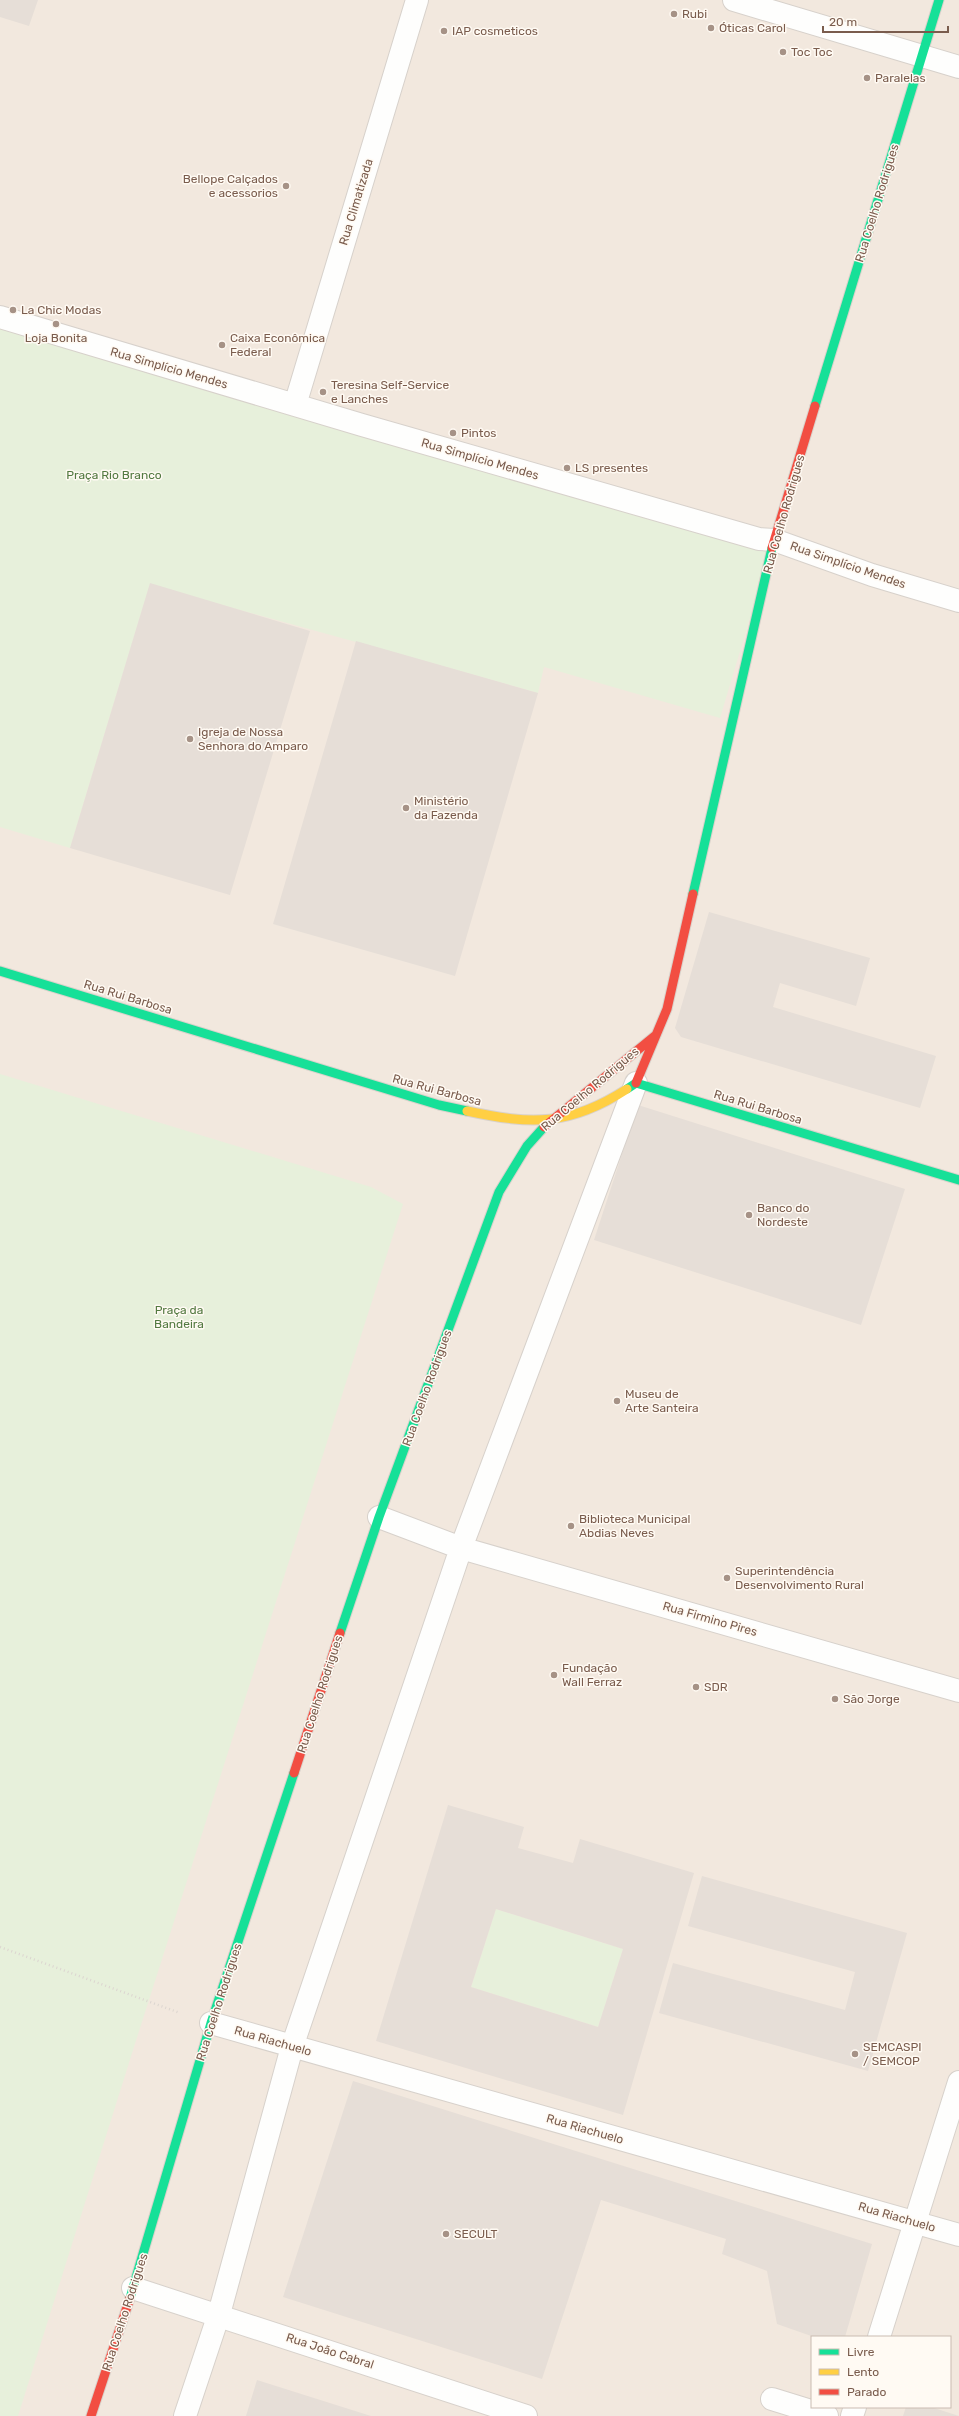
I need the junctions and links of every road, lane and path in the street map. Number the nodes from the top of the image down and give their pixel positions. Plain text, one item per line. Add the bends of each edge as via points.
1 (417, 0) edge
2 (734, 0) edge
3 (939, 0) edge
4 (922, 55) junction
5 (959, 67) edge
6 (0, 317) edge
7 (295, 405) junction
8 (774, 540) junction
9 (959, 601) edge
10 (0, 971) edge
11 (656, 1034) junction
12 (636, 1083) junction
13 (550, 1120) junction
14 (959, 1180) edge
15 (379, 1517) junction
16 (461, 1548) junction
17 (959, 1691) edge
18 (0, 1947) edge
19 (211, 2023) junction
20 (292, 2047) junction
21 (959, 2082) edge
22 (916, 2223) junction
23 (959, 2235) edge
24 (133, 2288) junction
25 (219, 2314) junction
26 (878, 2336) edge
27 (772, 2398) dead end
28 (91, 2416) edge
29 (184, 2416) edge
30 (526, 2416) edge
31 (827, 2416) edge

1 - 7 street, Rua Climatizada
2 - 4 street
3 - 4 street, Rua Coelho Rodrigues
4 - 5 street
4 - 8 street, Rua Coelho Rodrigues
6 - 7 street, Rua Simplício Mendes
7 - 8 street, Rua Simplício Mendes via 759,539
8 - 9 street, Rua Simplício Mendes via 872,575
8 - 11 street, Rua Coelho Rodrigues via 667,1009
10 - 13 street, Rua Rui Barbosa via 439,1106 488,1116
11 - 12 street, Rua Coelho Rodrigues
11 - 13 street, Rua Coelho Rodrigues
12 - 13 street, Rua Rui Barbosa via 596,1107
12 - 14 street, Rua Rui Barbosa
12 - 16 street
13 - 15 street, Rua Coelho Rodrigues via 527,1146 499,1192
15 - 16 street, Rua Firmino Pires
15 - 19 street, Rua Coelho Rodrigues
16 - 17 street, Rua Firmino Pires
16 - 20 street
18 - 19 path
19 - 20 street, Rua Riachuelo
19 - 24 street, Rua Coelho Rodrigues
20 - 22 street, Rua Riachuelo
20 - 25 street
21 - 22 street
22 - 23 street, Rua Riachuelo
22 - 26 street
24 - 25 street, Rua João Cabral
24 - 28 street, Rua Coelho Rodrigues
25 - 29 street
25 - 30 street, Rua João Cabral
27 - 31 street

